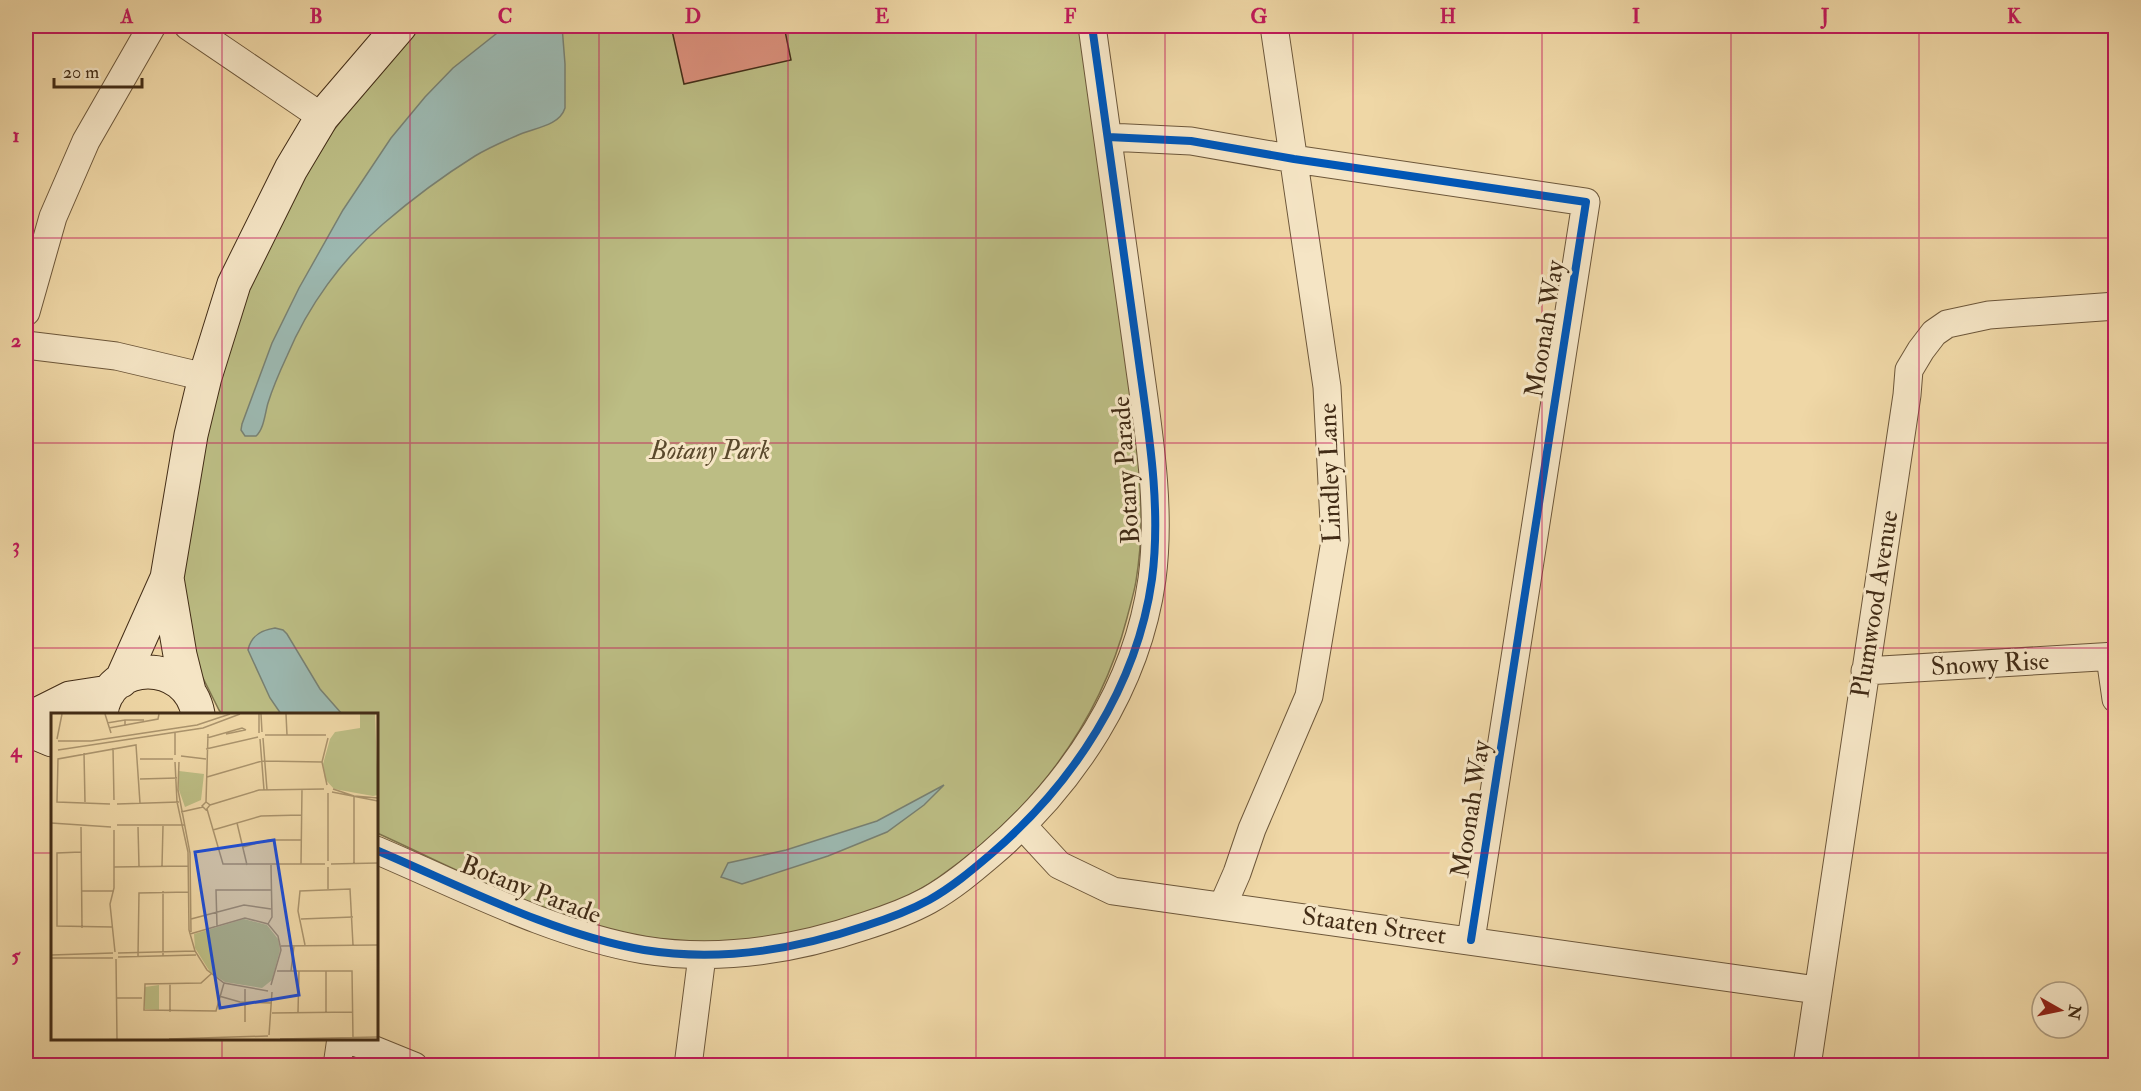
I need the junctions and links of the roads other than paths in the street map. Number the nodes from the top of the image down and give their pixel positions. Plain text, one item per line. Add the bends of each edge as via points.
1 (152, 26) edge
2 (188, 26) edge
3 (400, 26) edge
4 (1092, 26) edge
5 (1274, 26) edge
6 (322, 117) junction
7 (1108, 137) junction
8 (1294, 159) junction
9 (2115, 306) edge
10 (26, 312) edge
11 (26, 345) edge
12 (205, 377) junction
13 (167, 579) junction
14 (2113, 656) edge
15 (1865, 671) junction
16 (110, 696) edge
17 (2115, 699) edge
18 (193, 703) edge
19 (26, 720) edge
20 (26, 729) edge
21 (51, 740) edge
22 (1023, 826) junction
23 (378, 851) edge
24 (1223, 905) junction
25 (1471, 940) junction
26 (702, 956) junction
27 (1817, 990) junction
28 (343, 1040) edge
29 (348, 1040) edge
30 (337, 1065) edge
31 (414, 1065) edge
32 (688, 1065) edge
33 (1807, 1065) edge

1 - 10 street via 81,152 53,217
2 - 6 street
3 - 6 street
4 - 7 street, Botany Parade
5 - 8 street, Lindley Lane
6 - 12 street via 291,169 234,284
7 - 8 street, Moonah Way via 1191,141
7 - 22 street, Botany Parade via 1149,440 1156,528 1151,580 1125,676 1104,719 1070,770
8 - 24 street, Lindley Lane via 1327,387 1335,541 1309,696
8 - 25 street, Moonah Way via 1586,202
9 - 15 street, Plumwood Avenue via 1967,318 1934,333 1921,350 1909,370
11 - 12 street via 116,356
12 - 13 street via 191,435
13 - 16 street
13 - 18 street
14 - 15 street, Snowy Rise
14 - 17 street
15 - 27 street, Plumwood Avenue
16 - 18 street via 134,674 149,671 178,681
16 - 19 street via 70,698
20 - 21 street
22 - 24 street, Staaten Street via 1059,865 1113,891
22 - 26 street, Botany Parade via 958,882 895,916 837,936 783,948
23 - 26 street, Botany Parade via 587,938
24 - 25 street, Staaten Street
25 - 27 street, Staaten Street
26 - 32 street
27 - 33 street, Plumwood Avenue
28 - 30 street
29 - 31 street

